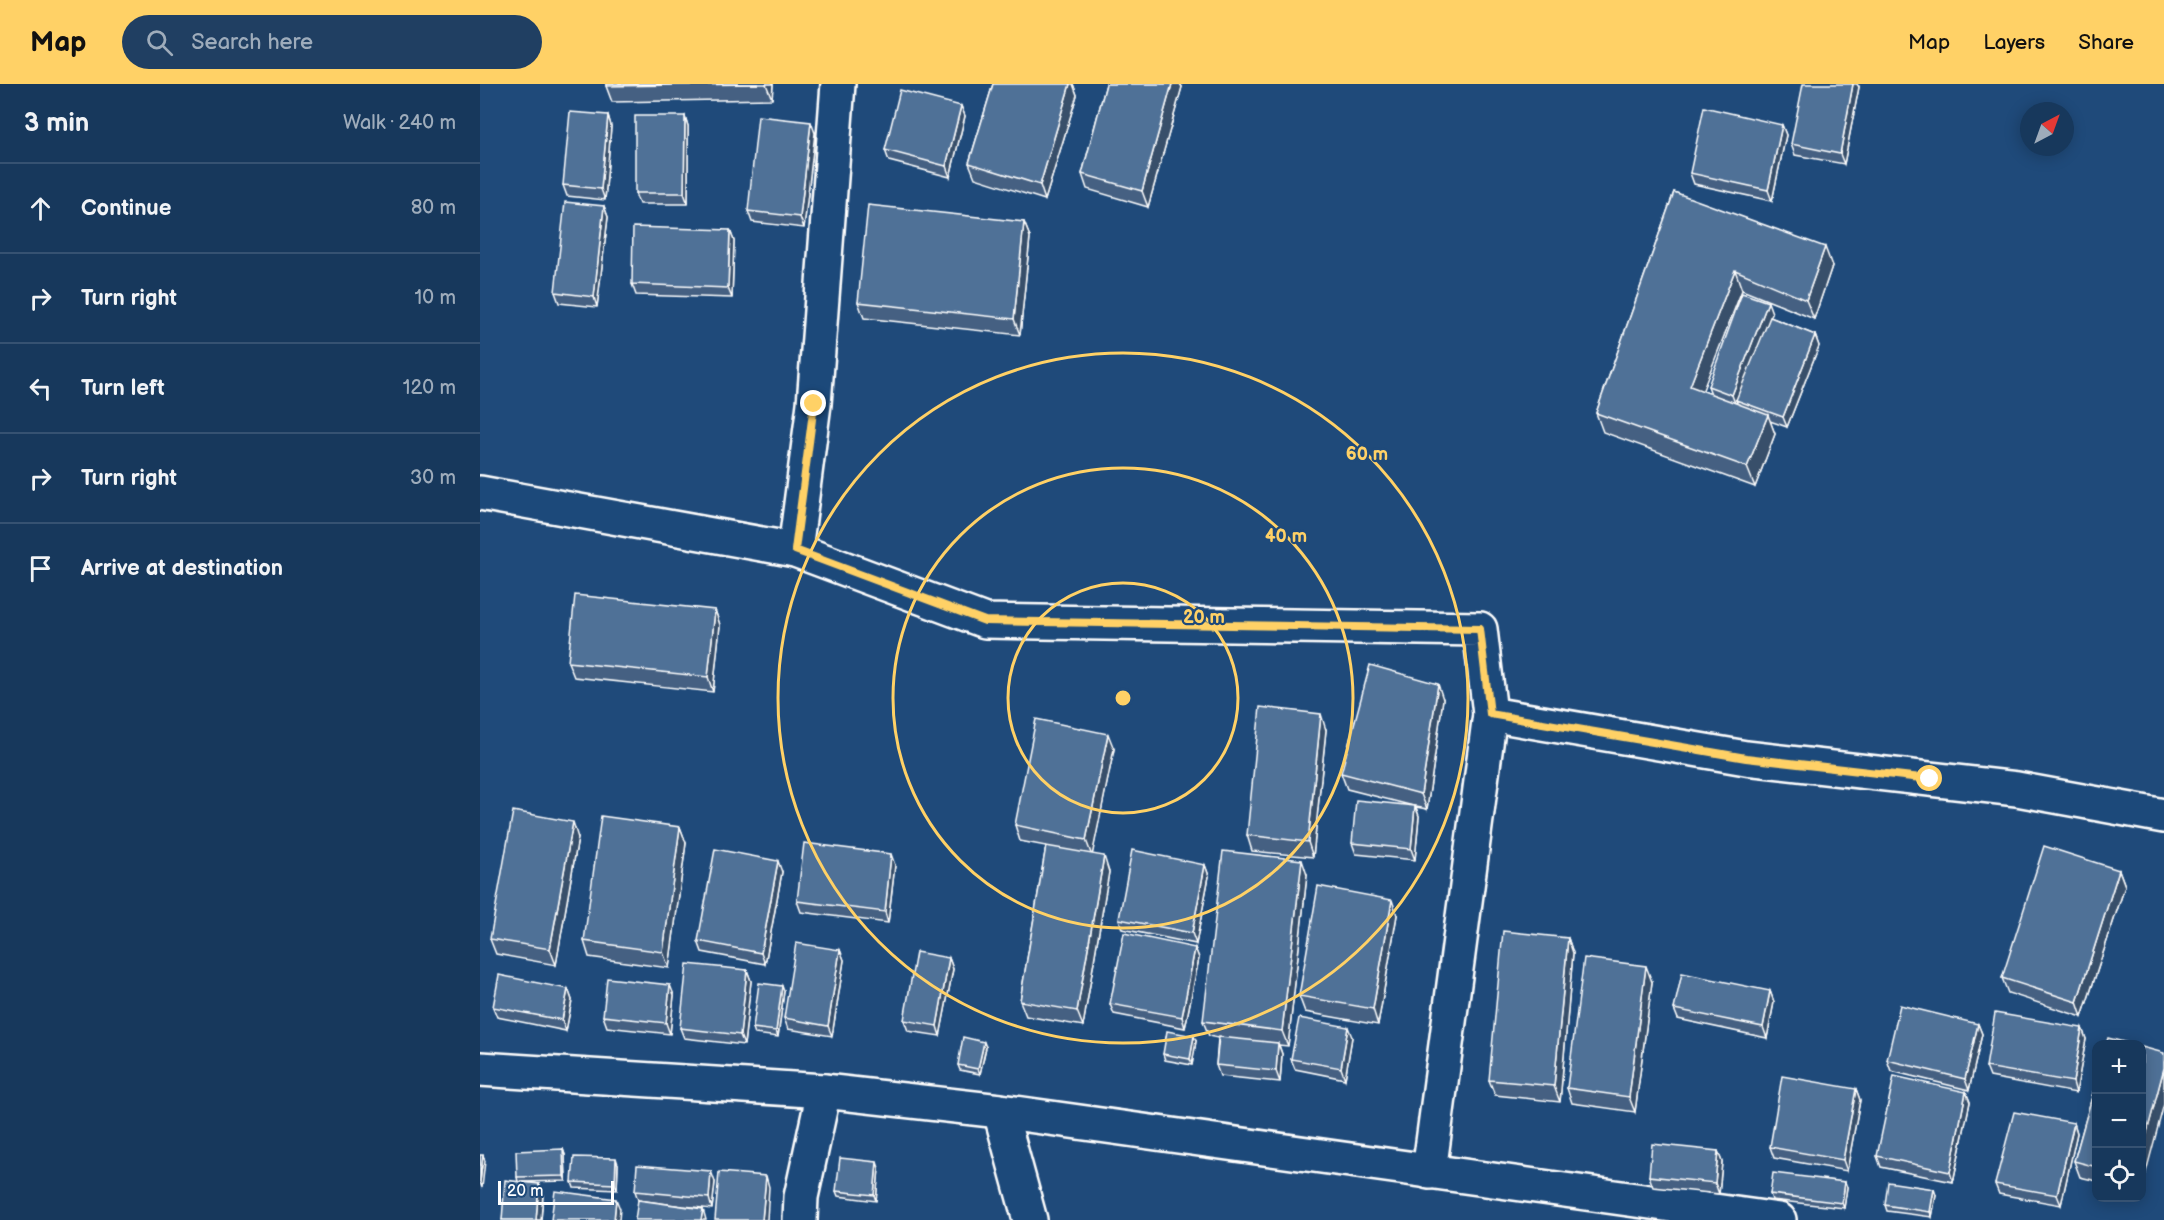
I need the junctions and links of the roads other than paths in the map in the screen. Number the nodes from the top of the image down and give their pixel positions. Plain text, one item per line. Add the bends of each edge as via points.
1 (838, 84) edge
2 (480, 494) edge
3 (795, 550) junction
4 (1490, 714) junction
5 (2164, 816) edge
6 (480, 1070) edge
7 (824, 1091) junction
8 (1000, 1111) junction
9 (1429, 1172) junction
10 (807, 1212) edge
11 (1030, 1220) edge
12 (1779, 1220) edge

1 - 3 street via 814,404
2 - 3 street
3 - 4 street via 985,621 1480,629
4 - 5 street via 1746,758 2017,789
4 - 9 street
6 - 7 street
7 - 8 street
7 - 10 street
8 - 9 street
8 - 11 street
9 - 12 street

